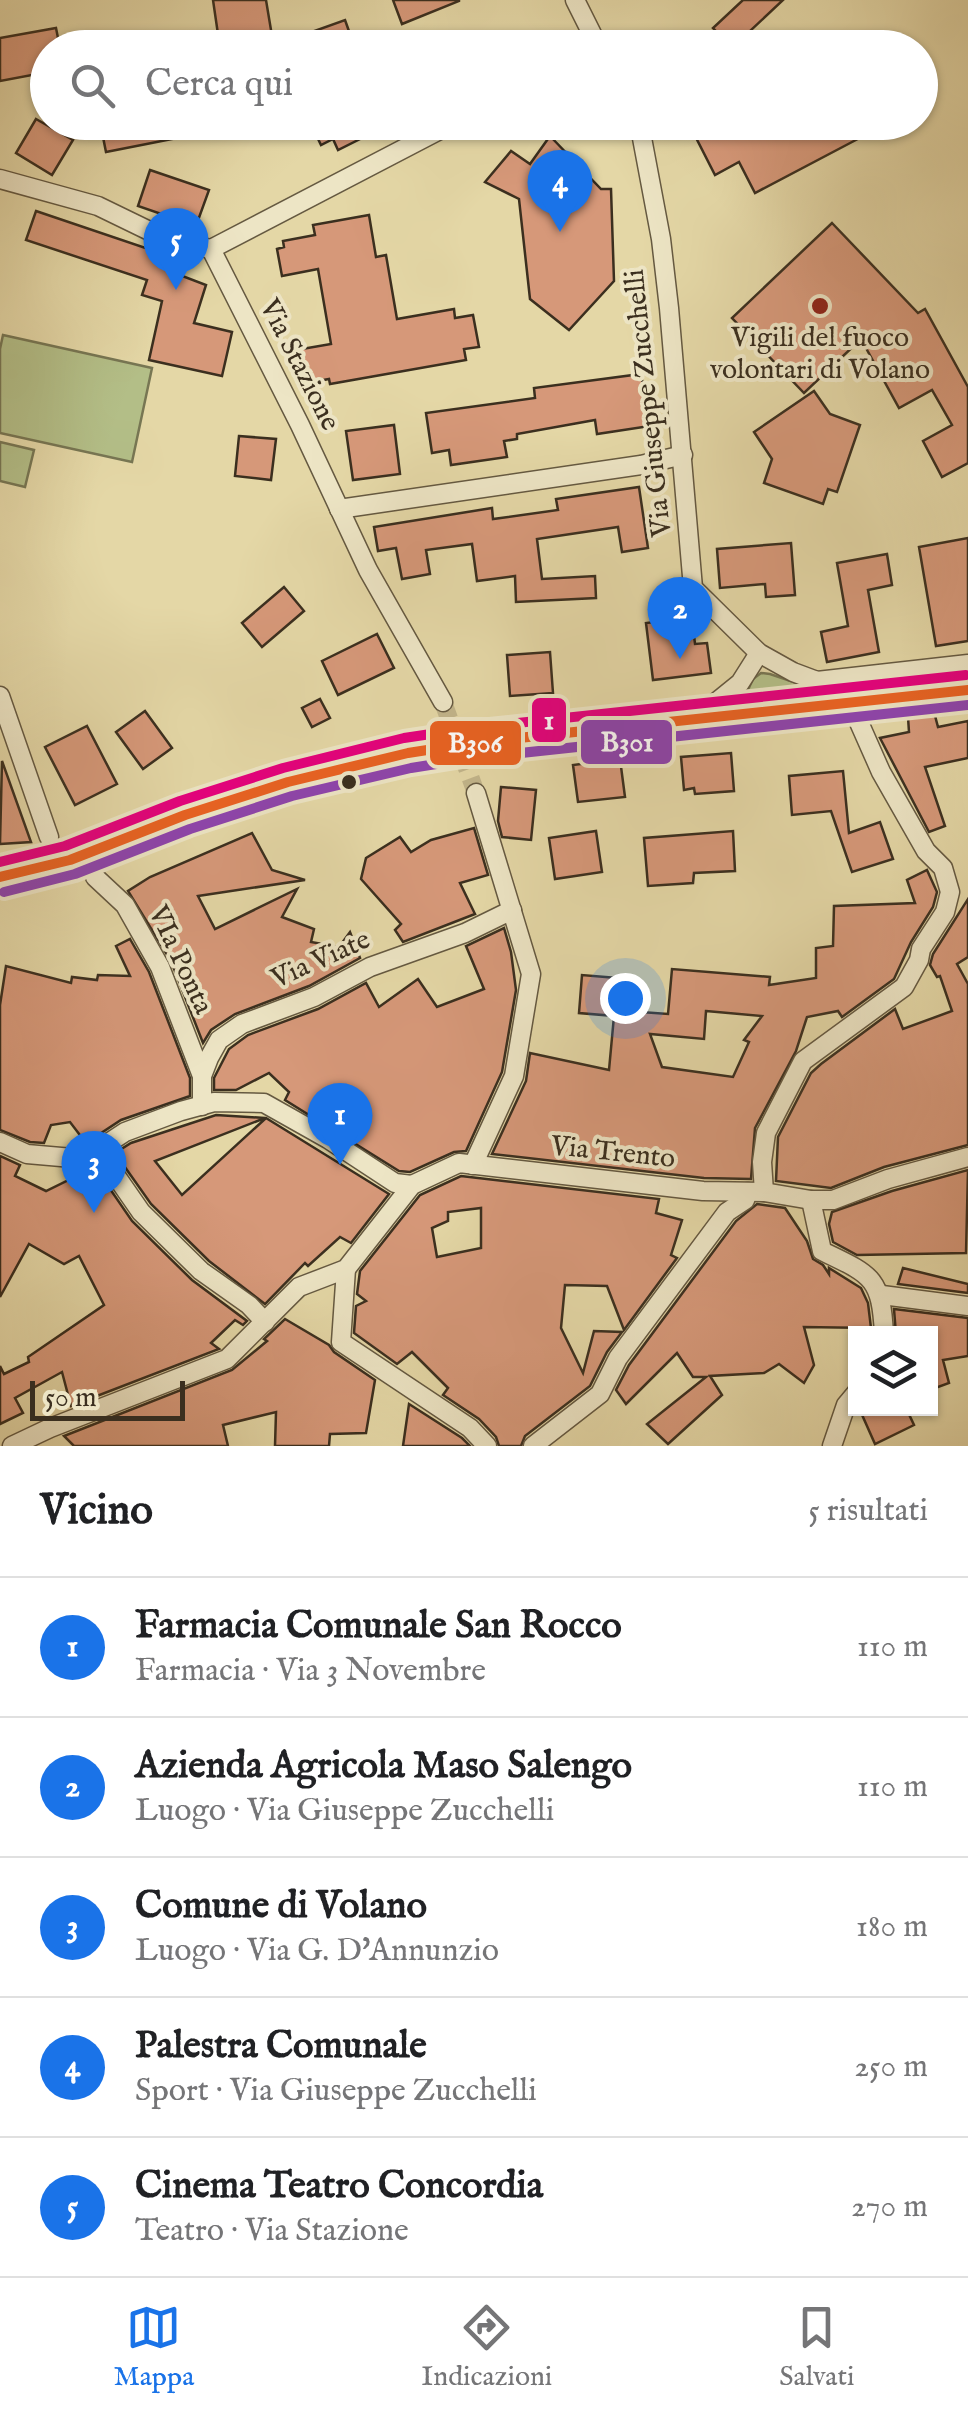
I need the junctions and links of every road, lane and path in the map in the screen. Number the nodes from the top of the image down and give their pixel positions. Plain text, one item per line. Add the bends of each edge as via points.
1 (575, 0) edge
2 (590, 30) edge
3 (420, 140) edge
4 (643, 140) edge
5 (0, 180) edge
6 (210, 248) junction
7 (683, 454) junction
8 (339, 508) junction
9 (759, 653) junction
10 (968, 664) edge
11 (968, 690) edge
12 (0, 696) edge
13 (443, 702) tunnel mouth
14 (850, 702) junction
15 (689, 722) junction
16 (476, 793) tunnel mouth
17 (49, 836) dead end
18 (0, 877) edge
19 (95, 878) dead end
20 (512, 910) junction
21 (202, 1076) junction
22 (202, 1106) junction
23 (0, 1142) edge
24 (98, 1150) junction
25 (0, 1155) edge
26 (968, 1157) edge
27 (473, 1165) junction
28 (50, 1169) dead end
29 (412, 1184) junction
30 (756, 1192) junction
31 (811, 1200) junction
32 (346, 1269) junction
33 (882, 1294) junction
34 (968, 1306) edge
35 (265, 1322) junction
36 (884, 1326) edge
37 (848, 1403) edge
38 (12, 1446) edge
39 (488, 1446) edge
40 (533, 1446) edge
41 (832, 1446) edge

1 - 2 street
3 - 6 street
4 - 7 street, Via Giuseppe Zucchelli
5 - 6 street via 98,206 168,240
6 - 8 street, Via Stazione
7 - 8 street
7 - 9 street, Via Giuseppe Zucchelli via 694,588
8 - 13 street, Via Stazione
9 - 10 street, Via Giuseppe Zucchelli via 818,681
9 - 15 street via 723,700
11 - 14 main road
12 - 17 street
14 - 15 main road
14 - 30 street via 881,772 926,852 943,868 950,892 904,987 803,1060 766,1133
15 - 18 main road via 408,754 288,782 70,860
16 - 20 street
19 - 21 street, VIa Ponta via 125,906 160,967
20 - 21 street, Via Viate via 242,1024 219,1040
20 - 27 street via 531,974 520,1053
21 - 22 street
22 - 24 street via 124,1132
22 - 29 street via 264,1103 396,1183
23 - 24 street via 27,1154 84,1159
24 - 35 street via 141,1212 201,1272
25 - 28 street
26 - 31 street via 833,1200
27 - 29 street, Via Trento via 459,1164
27 - 30 street, Via Trento
29 - 32 street
30 - 31 street, Via Trento
30 - 40 street via 727,1212 618,1358 600,1394
31 - 33 street via 822,1251 860,1269
32 - 35 street via 299,1287
32 - 39 street via 341,1342
33 - 34 street
33 - 36 street
35 - 38 street via 228,1359
37 - 41 street

